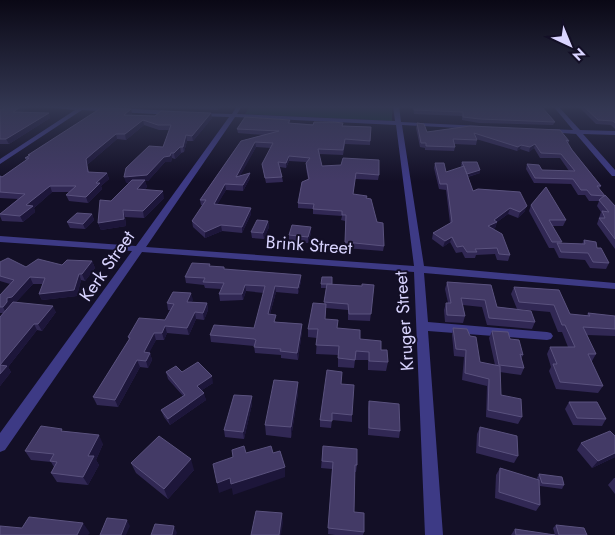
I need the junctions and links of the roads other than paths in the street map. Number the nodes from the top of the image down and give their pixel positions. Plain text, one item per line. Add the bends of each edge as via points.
1 (46, 131) edge
2 (223, 131) edge
3 (399, 131) edge
4 (558, 131) edge
5 (578, 132) junction
6 (615, 134) edge
7 (0, 162) edge
8 (615, 174) edge
9 (0, 239) edge
10 (138, 250) junction
11 (419, 269) junction
12 (615, 286) edge
13 (422, 326) junction
14 (547, 336) dead end
15 (0, 445) edge
16 (434, 535) edge

1 - 7 street
2 - 10 street, Kerk Street
3 - 11 street, Kruger Street
4 - 5 street
5 - 6 street
5 - 8 street
9 - 10 street, Brink Street
10 - 11 street, Brink Street
10 - 15 street, Kerk Street
11 - 12 street, Brink Street
11 - 13 street, Kruger Street
13 - 14 street
13 - 16 street, Kruger Street

